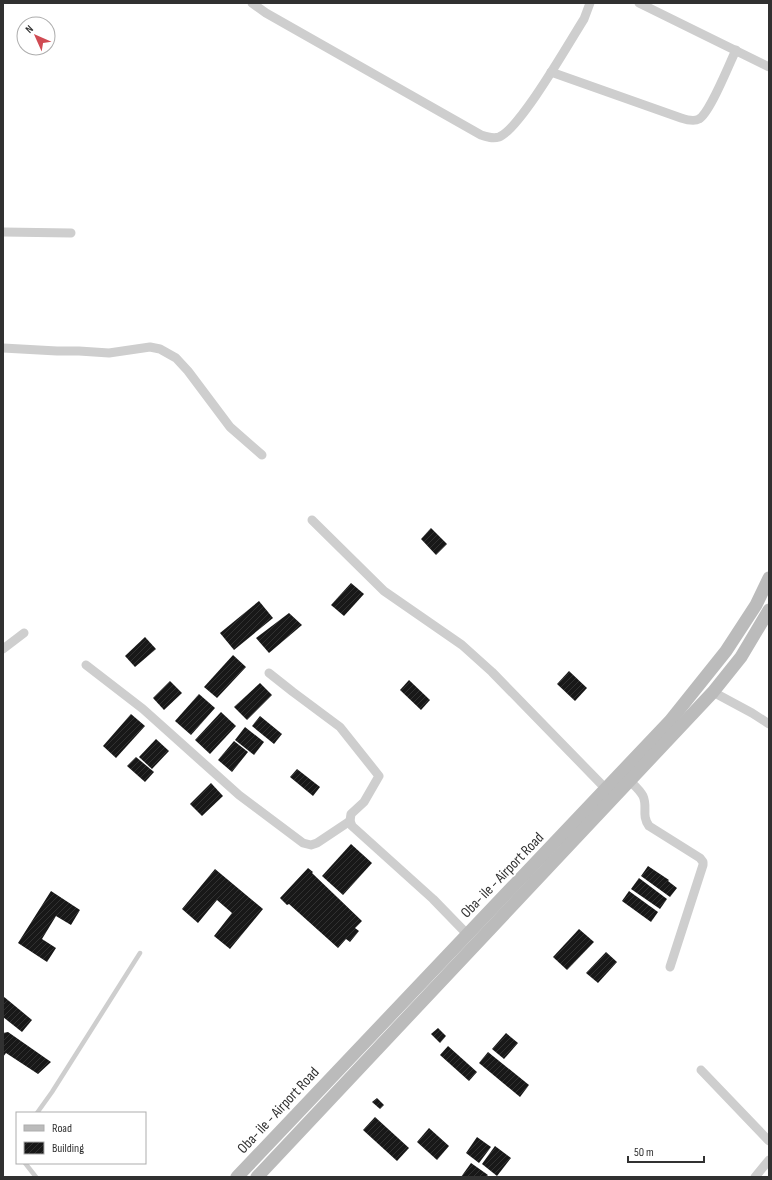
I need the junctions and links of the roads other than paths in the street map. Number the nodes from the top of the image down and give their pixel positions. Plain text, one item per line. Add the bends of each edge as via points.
1 (252, 3) edge
2 (590, 3) edge
3 (639, 3) edge
4 (736, 50) junction
5 (769, 67) edge
6 (551, 72) junction
7 (3, 232) edge
8 (71, 233) dead end
9 (3, 348) edge
10 (262, 455) dead end
11 (312, 520) dead end
12 (769, 578) edge
13 (769, 610) edge
14 (24, 633) dead end
15 (3, 649) edge
16 (86, 665) dead end
17 (269, 673) dead end
18 (713, 692) junction
19 (769, 724) edge
20 (630, 781) junction
21 (606, 789) junction
22 (350, 821) junction
23 (467, 934) junction
24 (140, 953) dead end
25 (670, 967) dead end
26 (356, 1050) junction
27 (368, 1059) junction
28 (701, 1070) dead end
29 (38, 1112) edge
30 (769, 1141) edge
31 (769, 1160) edge
32 (26, 1164) edge
33 (36, 1177) edge
34 (236, 1177) edge
35 (257, 1177) edge
36 (755, 1177) edge

1 - 6 street via 481,135 492,138 505,133 517,120
2 - 6 street via 584,19
3 - 4 street
4 - 5 street
4 - 6 street via 704,115 690,121
7 - 8 street
9 - 10 street via 109,353 150,347 160,349 180,362 230,427
11 - 21 street via 384,591 462,645 492,672
12 - 21 main road, Oba- ile - Airport Road via 756,605 726,651 670,721
13 - 18 main road, Oba- ile - Airport Road via 741,657
14 - 15 street
16 - 22 street via 143,709 239,795 303,843 317,843
17 - 22 street via 340,727 379,776 364,802 351,814
18 - 19 street
18 - 20 main road, Oba- ile - Airport Road
20 - 25 street via 643,797 645,821 649,826 703,862
20 - 27 main road, Oba- ile - Airport Road
21 - 23 main road, Oba- ile - Airport Road
22 - 23 street via 352,826 433,899
23 - 26 main road, Oba- ile - Airport Road
24 - 29 lane
26 - 27 main road
26 - 34 main road, Oba- ile - Airport Road
27 - 35 main road, Oba- ile - Airport Road
28 - 30 street
31 - 36 street
32 - 33 lane

